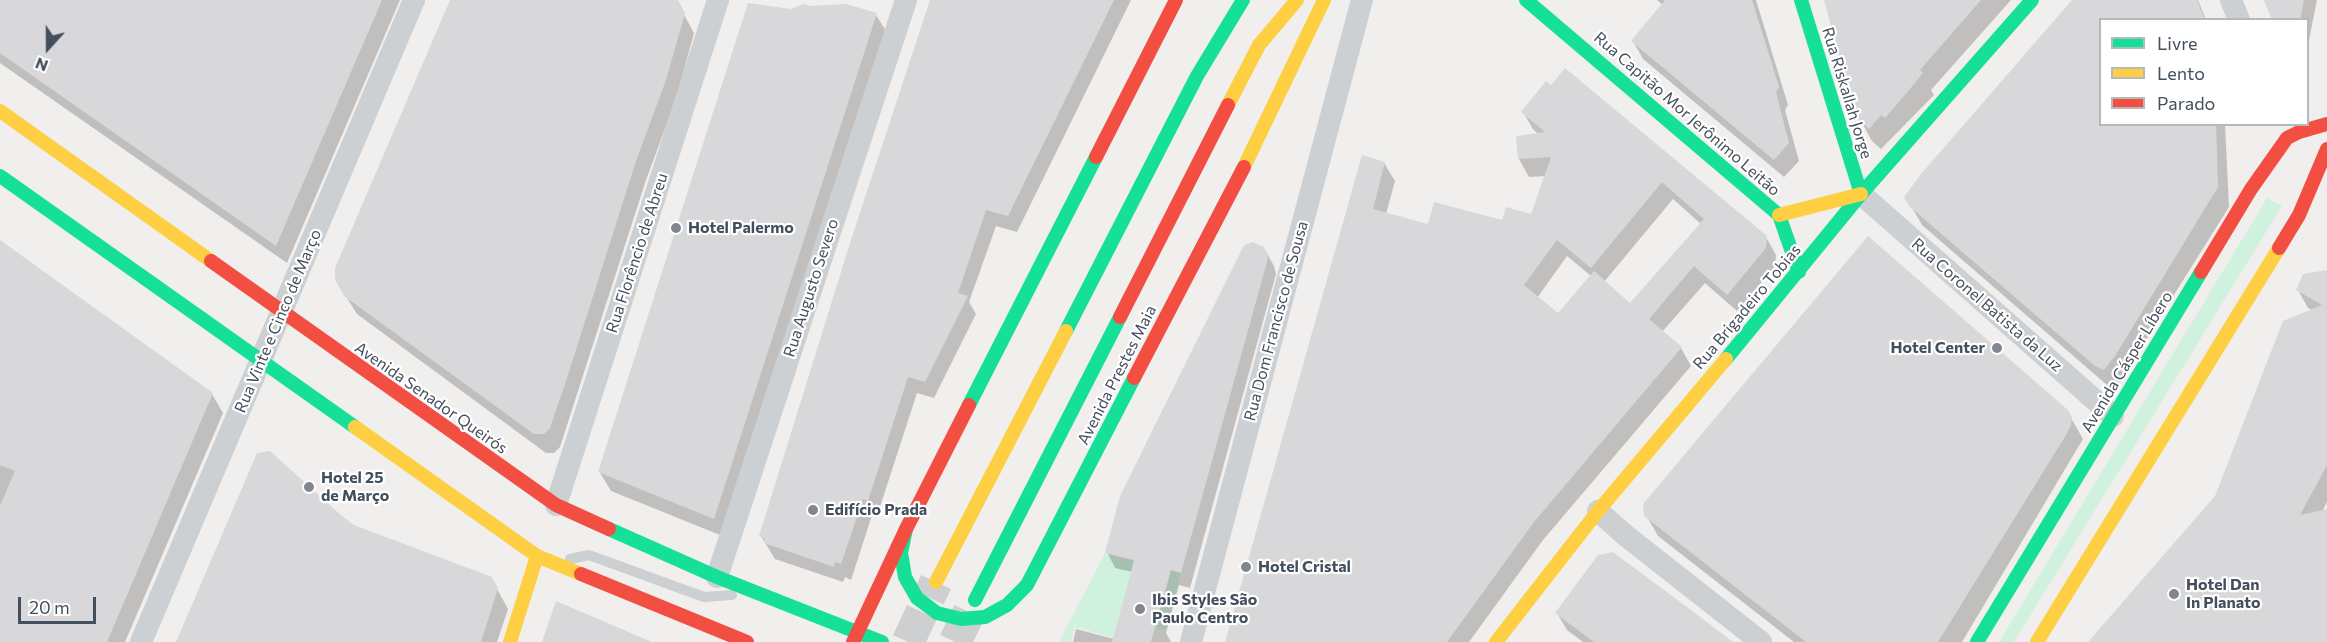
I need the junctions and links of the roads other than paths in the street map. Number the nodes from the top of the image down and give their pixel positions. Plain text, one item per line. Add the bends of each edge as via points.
1 (414, 0) edge
2 (906, 0) edge
3 (1176, 0) edge
4 (1244, 0) edge
5 (1297, 0) edge
6 (1324, 0) edge
7 (1362, 0) edge
8 (1526, 0) edge
9 (1801, 0) edge
10 (2032, 0) edge
11 (2231, 0) edge
12 (717, 1) edge
13 (2238, 18) edge
14 (0, 111) edge
15 (2327, 124) edge
16 (2297, 128) edge
17 (2327, 149) edge
18 (0, 176) edge
19 (1861, 194) junction
20 (1779, 215) junction
21 (1799, 272) junction
22 (282, 312) junction
23 (261, 361) junction
24 (2113, 416) junction
25 (556, 505) junction
26 (1598, 511) junction
27 (906, 529) junction
28 (537, 556) junction
29 (552, 562) junction
30 (717, 577) junction
31 (936, 582) tunnel mouth
32 (760, 593) junction
33 (975, 600) tunnel mouth
34 (855, 637) edge
35 (141, 642) edge
36 (510, 642) edge
37 (747, 642) edge
38 (882, 642) edge
39 (1191, 642) edge
40 (1496, 642) edge
41 (1761, 642) edge
42 (1977, 642) edge
43 (2037, 642) edge

1 - 22 street, Rua Vinte e Cinco de Março
2 - 30 street, Rua Augusto Severo
3 - 27 main road, Avenida Prestes Maia
4 - 31 main road via 1197,76
5 - 33 main road, Avenida Prestes Maia via 1259,45
6 - 27 main road, Avenida Prestes Maia via 1256,143 1027,585 1007,605 985,617 961,619 937,613 917,598 905,577 901,553
7 - 39 street, Rua Dom Francisco de Sousa
8 - 20 main road, Rua Capitão Mor Jerônimo Leitão
9 - 19 main road, Rua Riskallah Jorge
10 - 19 main road, Rua Brigadeiro Tobias
11 - 13 street
12 - 25 street, Rua Florêncio de Abreu
14 - 22 main road, Avenida Senador Queirós
15 - 16 main road, Avenida Cásper Líbero
16 - 24 main road, Avenida Cásper Líbero via 2251,189
17 - 43 main road via 2299,215
18 - 23 main road
19 - 20 main road
19 - 21 main road, Rua Brigadeiro Tobias
19 - 24 street, Rua Coronel Batista da Luz
20 - 21 main road, Rua Capitão Mor Jerônimo Leitão
21 - 26 main road, Rua Brigadeiro Tobias
22 - 23 street, Rua Vinte e Cinco de Março
22 - 25 main road, Avenida Senador Queirós
23 - 28 main road
23 - 35 street, Rua Vinte e Cinco de Março
24 - 42 main road, Avenida Cásper Líbero
25 - 30 main road, Avenida Senador Queirós
26 - 40 main road, Rua Brigadeiro Tobias
26 - 41 street
27 - 34 main road, Avenida Prestes Maia
28 - 29 main road
28 - 36 main road
29 - 32 lane via 589,555 704,597
29 - 37 main road
30 - 32 main road, Avenida Senador Queirós
32 - 34 main road, Avenida Senador Queirós
34 - 38 main road, Avenida Senador Queirós

